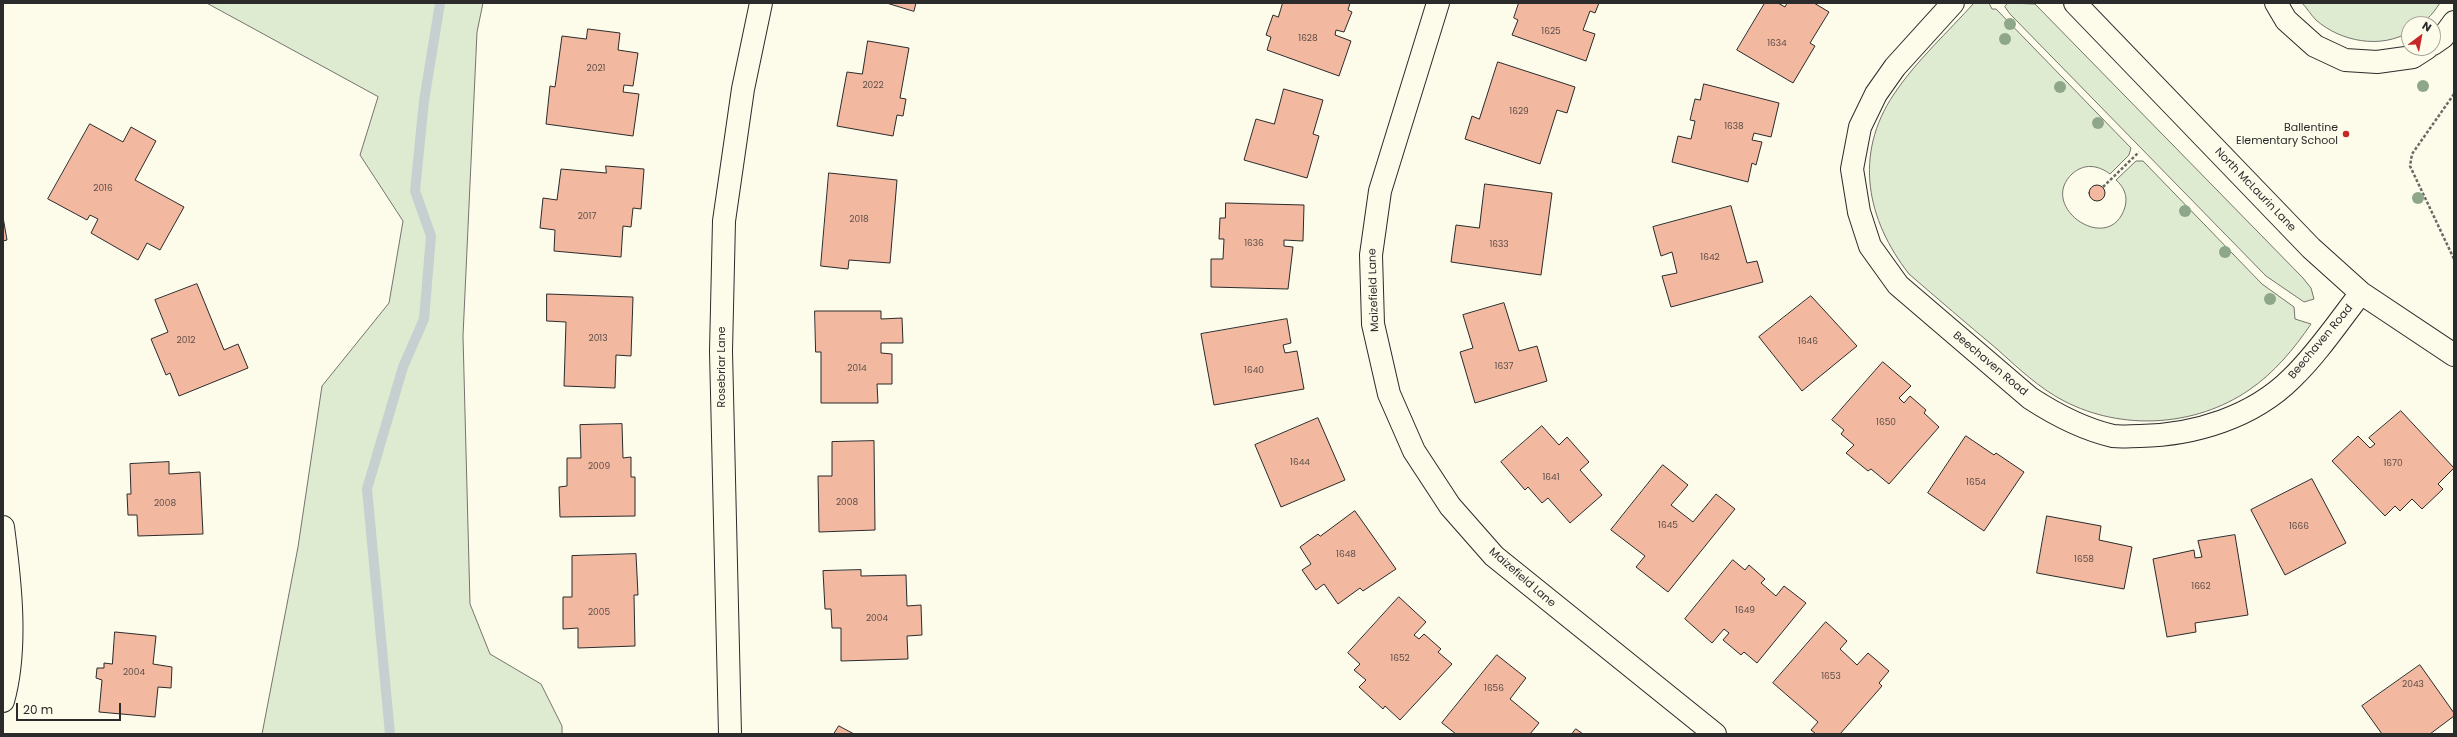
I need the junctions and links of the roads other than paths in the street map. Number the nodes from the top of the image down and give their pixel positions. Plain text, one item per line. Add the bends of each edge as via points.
1 (762, 3) edge
2 (1438, 3) edge
3 (1953, 3) edge
4 (2076, 3) edge
5 (2276, 3) edge
6 (2454, 22) edge
7 (2441, 38) edge
8 (2415, 56) edge
9 (2361, 293) junction
10 (2454, 355) edge
11 (3, 527) edge
12 (3, 701) edge
13 (730, 734) edge
14 (1715, 734) edge

1 - 13 street, Rosebriar Lane via 743,89 724,220 721,351
2 - 14 street, Maizefield Lane via 1380,191 1371,255 1374,324 1389,394 1414,451 1450,506 1494,556
3 - 9 street, Beechaven Road via 1894,67 1876,94 1860,127 1852,169 1859,212 1870,246 1898,285 2030,398 2054,414 2078,425 2114,436 2160,436 2206,428 2253,407 2292,378
4 - 9 street, North McLaurin Lane via 2311,248
5 - 8 street via 2286,20 2315,46 2345,60 2377,62
6 - 7 street
9 - 10 street, North McLaurin Lane
11 - 12 street via 10,584 11,644

